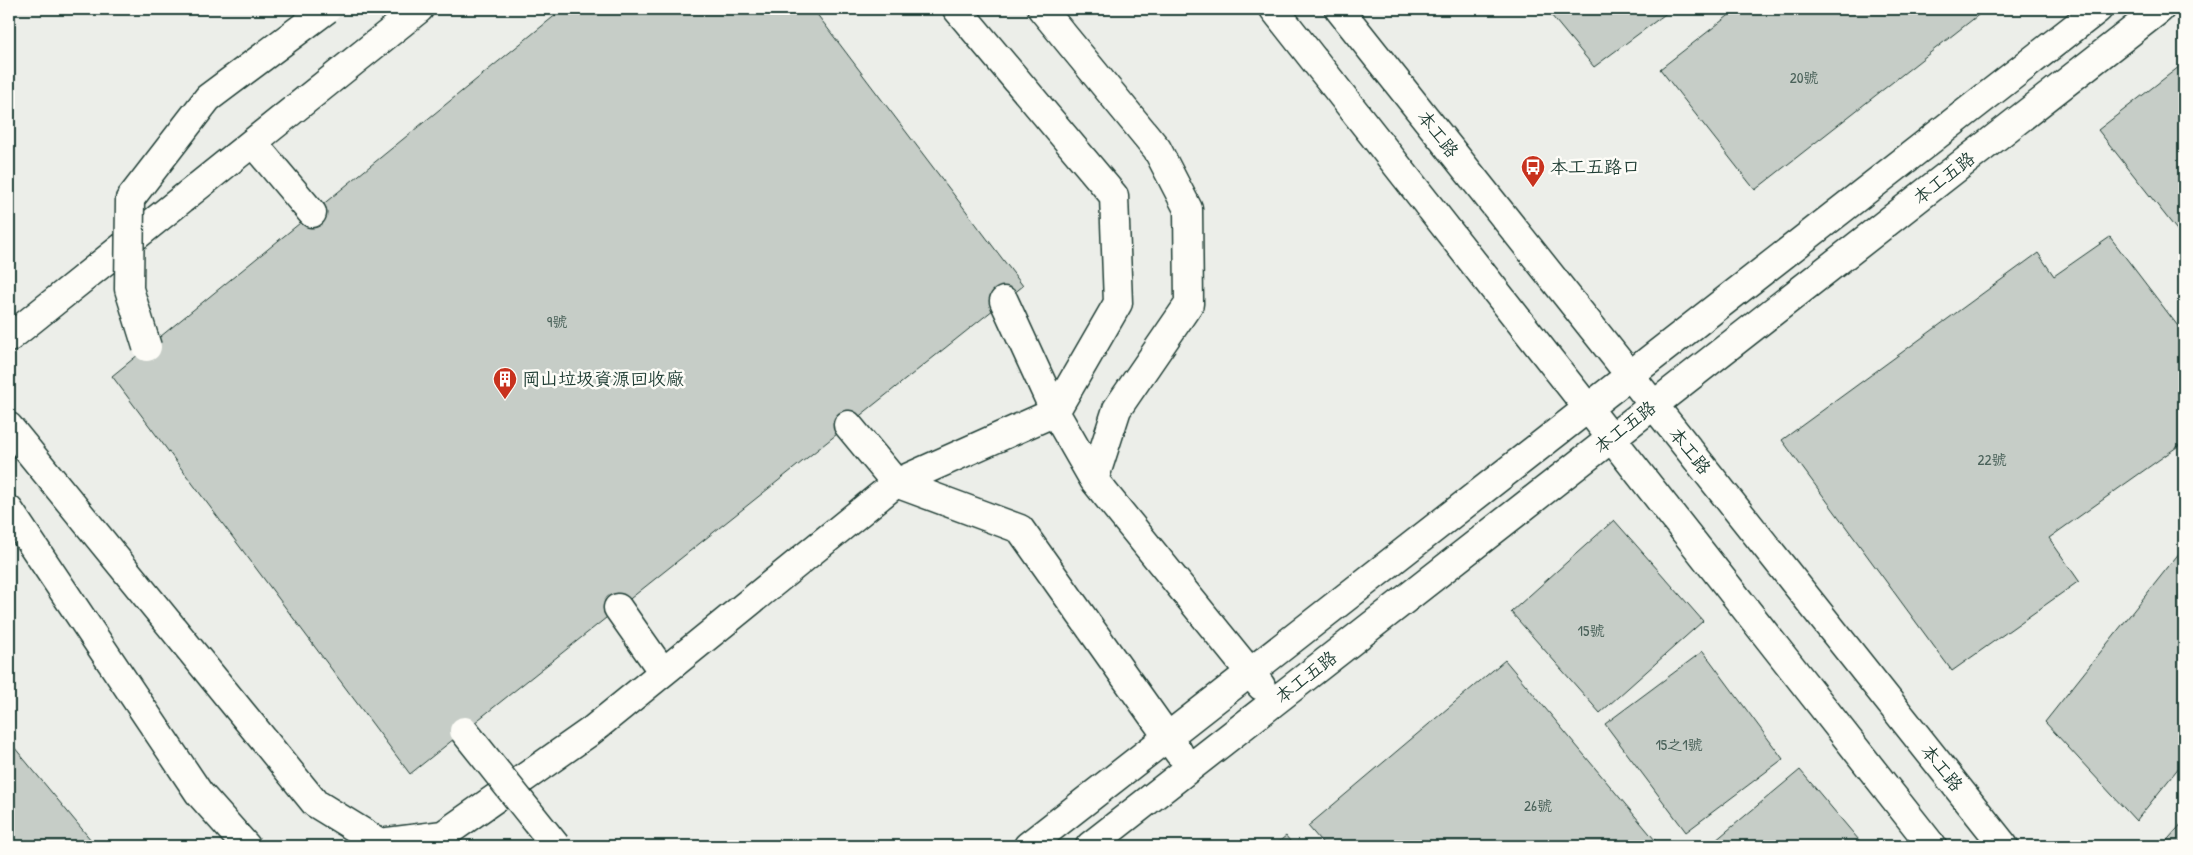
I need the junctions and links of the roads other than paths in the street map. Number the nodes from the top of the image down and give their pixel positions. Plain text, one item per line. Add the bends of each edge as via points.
1 (327, 9) edge
2 (418, 9) edge
3 (957, 9) edge
4 (1042, 9) edge
5 (1274, 9) edge
6 (1339, 9) edge
7 (2098, 9) edge
8 (2160, 9) edge
9 (253, 143) junction
10 (312, 213) dead end
11 (1004, 301) dead end
12 (9, 338) edge
13 (147, 348) dead end
14 (1629, 376) junction
15 (1653, 406) junction
16 (1589, 407) junction
17 (1056, 412) junction
18 (848, 425) dead end
19 (9, 427) edge
20 (1612, 437) junction
21 (1094, 480) junction
22 (896, 483) junction
23 (9, 510) edge
24 (618, 608) dead end
25 (663, 672) junction
26 (1251, 672) junction
27 (1274, 703) junction
28 (464, 730) dead end
29 (1168, 737) junction
30 (1190, 768) junction
31 (246, 846) edge
32 (556, 846) edge
33 (1028, 846) edge
34 (1090, 846) edge
35 (1932, 846) edge
36 (2004, 846) edge

1 - 13 street, bridge via 208,98 130,199 129,290
2 - 9 street
3 - 17 street via 1114,196 1118,303
4 - 21 street via 1157,149 1188,210 1188,304 1117,410
5 - 16 street
6 - 14 street, 本工路
7 - 14 street
8 - 15 street, 本工五路
9 - 10 street
9 - 12 street
11 - 17 street
14 - 15 street, 本工路
14 - 16 street
15 - 20 street, 本工五路
15 - 36 street, 本工路
16 - 20 street
16 - 26 street
17 - 21 street
17 - 22 street
18 - 22 street
19 - 25 street via 316,803 380,843 443,835 591,731
20 - 27 street, 本工五路
20 - 35 street
21 - 26 street
22 - 25 street
22 - 29 street via 1020,529
23 - 31 street via 199,793
24 - 25 street
26 - 27 street
26 - 29 street
27 - 30 street, 本工五路
28 - 32 street, bridge
29 - 30 street
29 - 33 street
30 - 34 street, 本工五路

